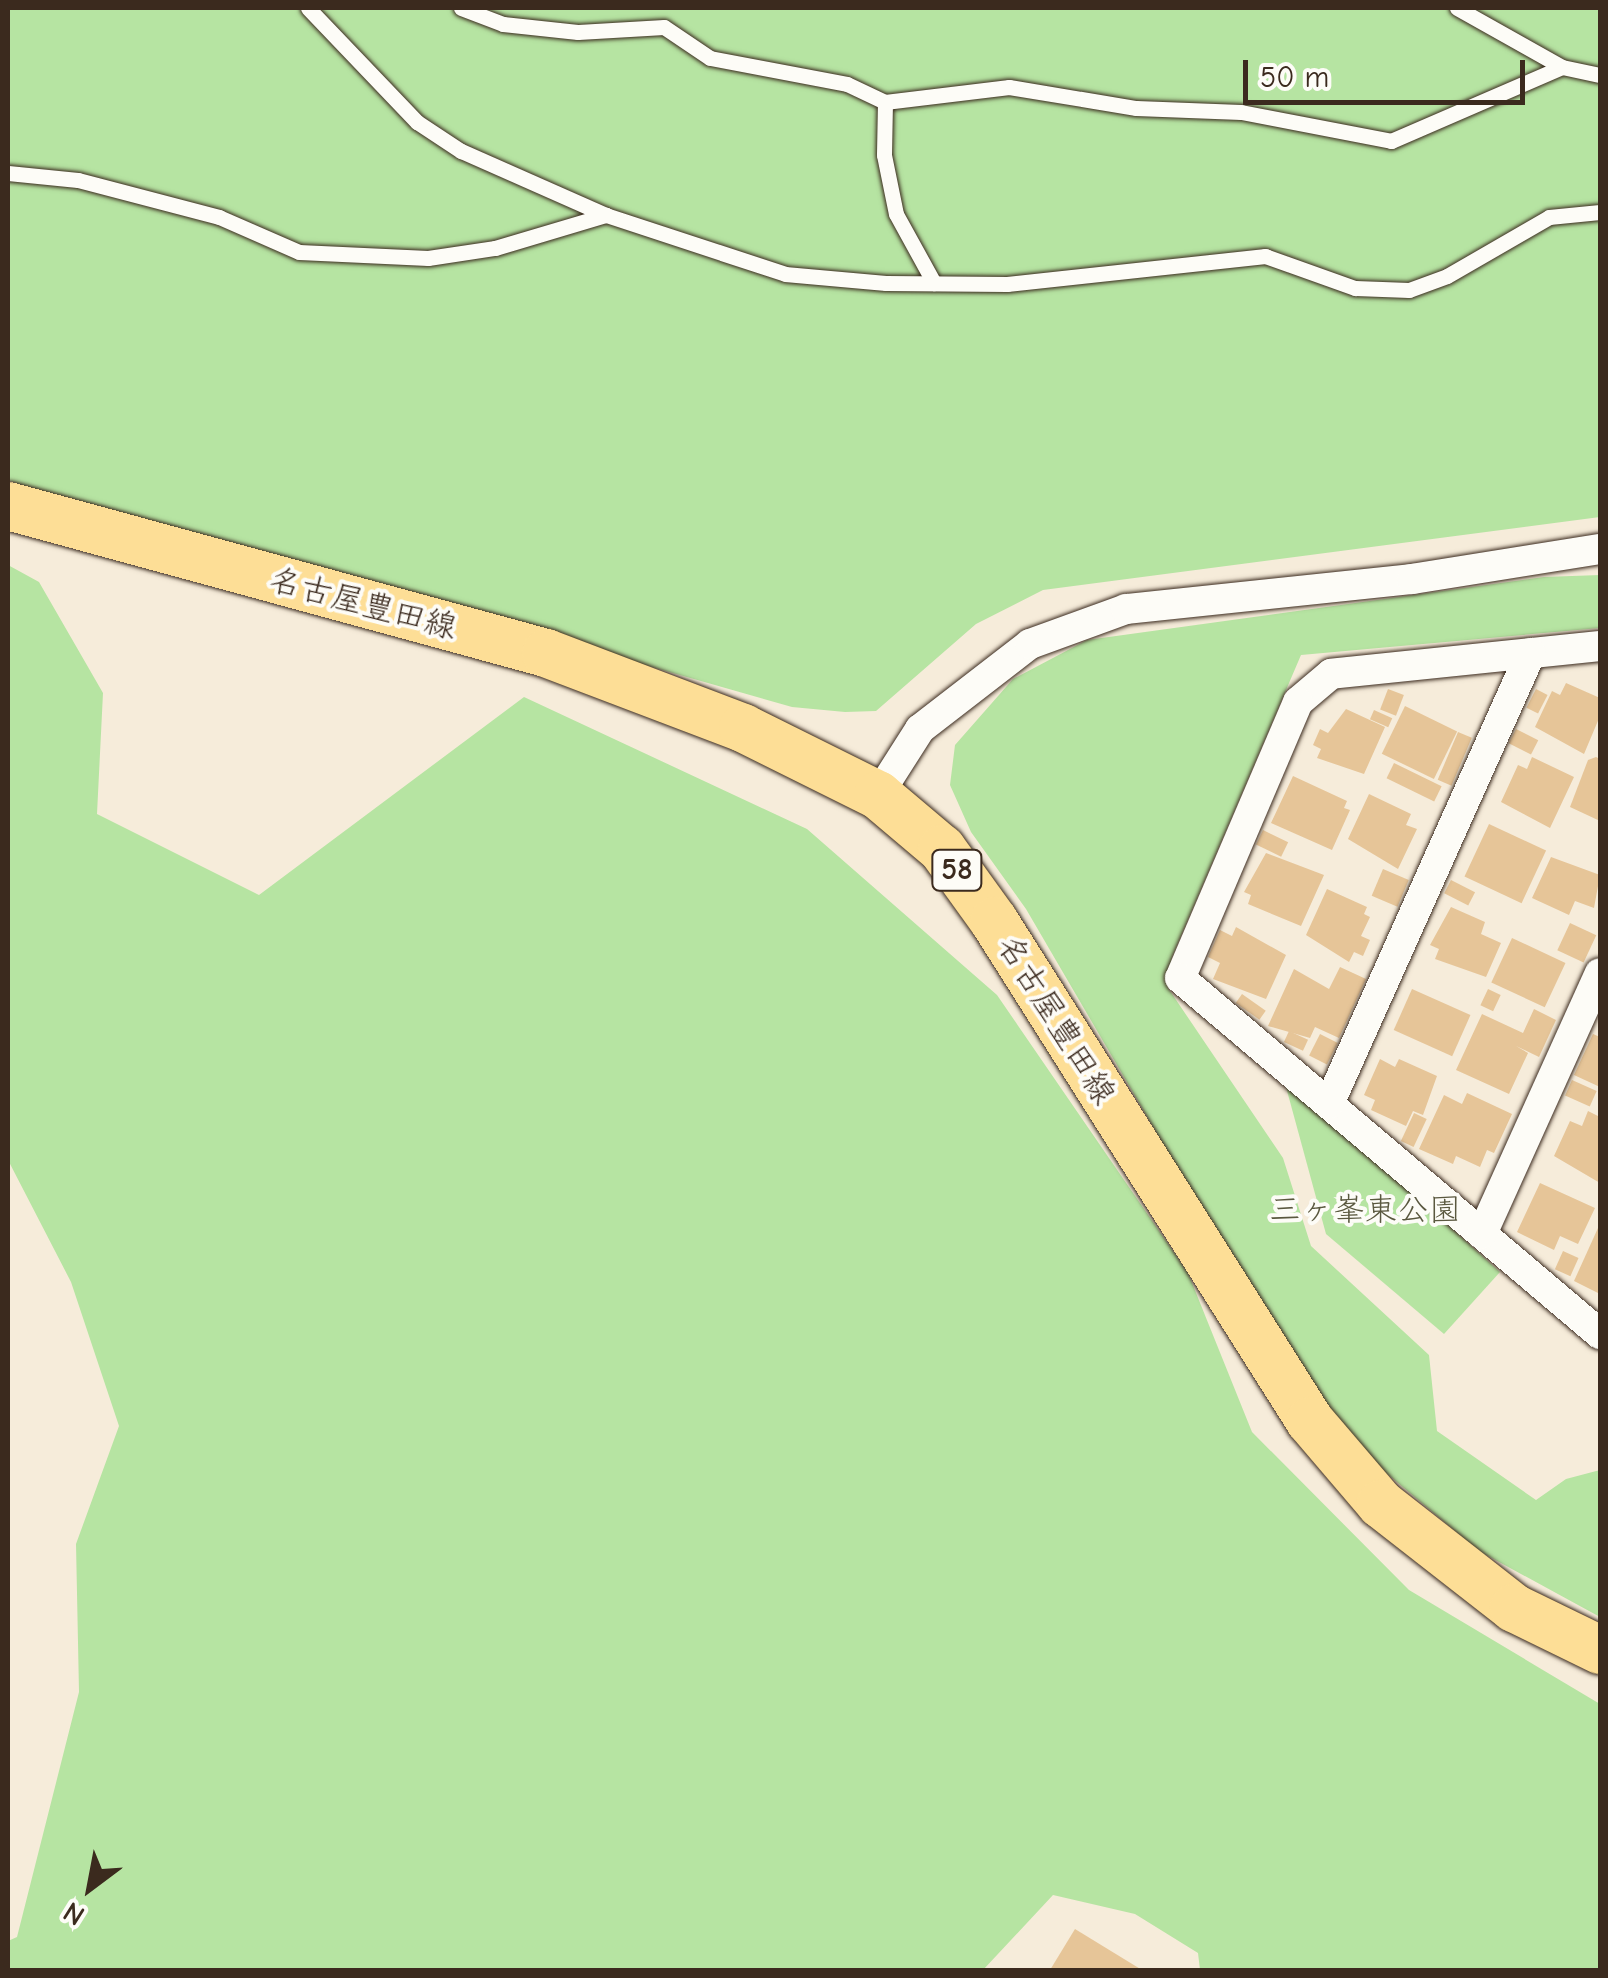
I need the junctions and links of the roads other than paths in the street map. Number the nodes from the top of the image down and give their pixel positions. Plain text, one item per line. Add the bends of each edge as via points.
1 (308, 8) edge
2 (461, 8) edge
3 (1458, 8) edge
4 (1562, 67) junction
5 (1600, 75) edge
6 (886, 102) junction
7 (8, 173) edge
8 (1600, 212) edge
9 (606, 215) junction
10 (934, 283) junction
11 (8, 506) edge
12 (1600, 549) edge
13 (1600, 646) edge
14 (1531, 654) junction
15 (878, 795) junction
16 (1600, 973) edge
17 (1330, 1104) junction
18 (1482, 1234) junction
19 (1600, 1334) edge
20 (1600, 1650) edge

1 - 9 lane via 417,122 461,150
2 - 6 lane via 503,24 578,32 664,27 710,58 847,84
3 - 4 lane
4 - 5 lane
4 - 6 lane via 1391,142 1241,112 1136,108 1009,87
6 - 10 lane via 884,155 896,214
7 - 9 lane via 78,180 219,217 299,252 360,259 495,248
8 - 10 lane via 1548,217 1447,276 1409,290 1356,288 1264,256 1007,284
9 - 10 lane via 784,274
11 - 15 main road, 名古屋豊田線 / 58 via 546,653 743,728
12 - 15 street via 1412,579 1126,609 1030,644 920,729
13 - 14 street
14 - 17 street
14 - 17 street via 1331,674 1298,702 1180,978
15 - 20 main road, 名古屋豊田線 / 58 via 942,849 994,921 1310,1421 1395,1516 1514,1608
16 - 18 street
17 - 18 street
18 - 19 street

